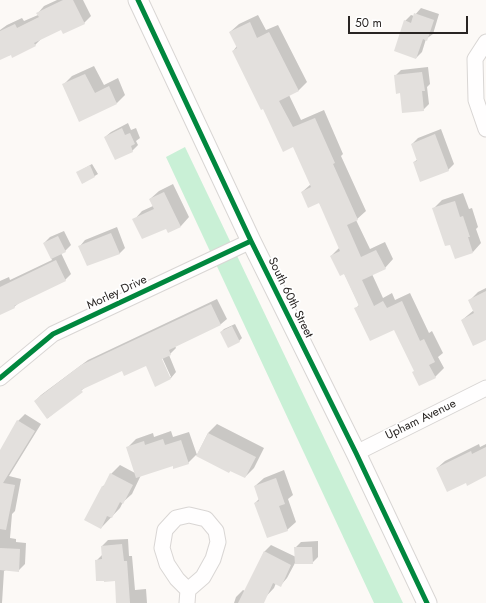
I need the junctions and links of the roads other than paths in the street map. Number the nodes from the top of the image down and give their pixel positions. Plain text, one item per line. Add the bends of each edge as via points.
1 (138, 0) edge
2 (486, 42) edge
3 (486, 129) edge
4 (251, 240) junction
5 (0, 378) edge
6 (486, 388) edge
7 (356, 453) junction
8 (188, 597) edge
9 (427, 603) edge

1 - 4 street, South 60th Street
2 - 3 street via 475,59 476,100
4 - 5 street, Morley Drive via 53,334
4 - 7 street, South 60th Street
6 - 7 street, Upham Avenue
7 - 9 street, South 60th Street
8 - 8 street via 213,558 218,542 216,531 206,519 189,515 176,518 165,530 162,548 167,564

